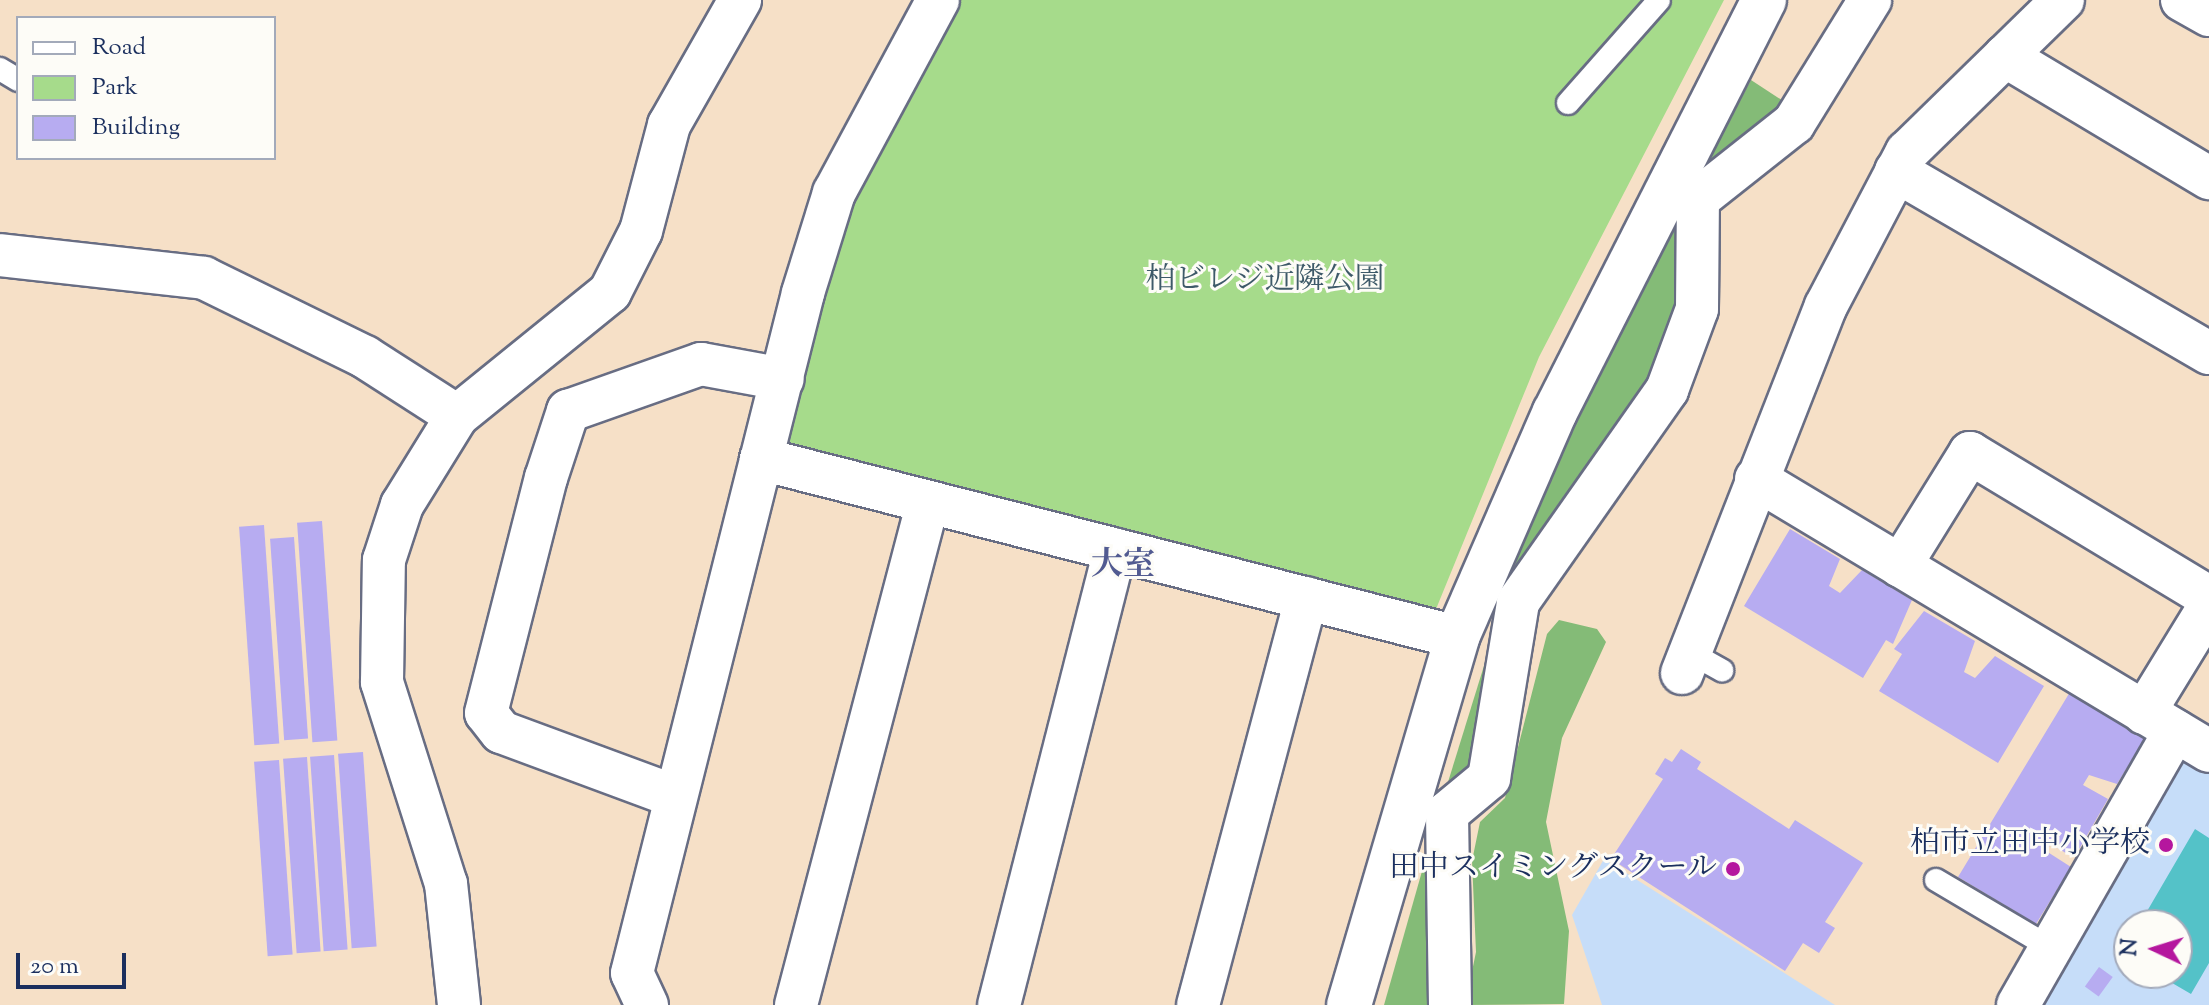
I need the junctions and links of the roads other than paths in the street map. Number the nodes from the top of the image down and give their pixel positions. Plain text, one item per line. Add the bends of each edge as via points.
1 (740, 0) edge
2 (938, 0) edge
3 (1659, 0) edge
4 (1764, 0) edge
5 (1870, 0) edge
6 (2063, 0) edge
7 (2182, 0) edge
8 (2209, 15) edge
9 (2005, 56) junction
10 (1568, 103) dead end
11 (1896, 171) junction
12 (2209, 178) edge
13 (1683, 192) junction
14 (0, 255) edge
15 (2209, 353) edge
16 (783, 379) junction
17 (457, 416) junction
18 (761, 459) junction
19 (1756, 479) junction
20 (928, 502) junction
21 (1115, 550) junction
22 (1900, 566) junction
23 (1478, 587) junction
24 (2209, 597) edge
25 (1306, 598) junction
26 (1518, 602) junction
27 (2209, 607) edge
28 (1457, 637) junction
29 (1698, 665) dead end
30 (2176, 732) edge
31 (674, 796) junction
32 (1428, 808) junction
33 (1936, 880) dead end
34 (2051, 948) junction
35 (2013, 995) edge
36 (459, 1005) edge
37 (647, 1005) edge
38 (796, 1005) edge
39 (999, 1005) edge
40 (1198, 1005) edge
41 (1349, 1005) edge
42 (1450, 1005) edge

1 - 17 street via 669,125 641,231 610,292
2 - 16 street via 834,193
3 - 10 lane
4 - 13 street
5 - 13 street via 1794,123
6 - 9 street
7 - 8 street
9 - 11 street
9 - 12 street
11 - 15 street
11 - 19 street via 1826,306
13 - 23 street via 1555,412
13 - 26 street via 1697,309 1667,390
14 - 17 street via 204,278 365,357
16 - 18 street
16 - 31 street via 701,364 568,411 546,478 486,713 501,732
17 - 36 street via 402,505 384,560 379,656 394,731 446,884
18 - 20 street
18 - 31 street
19 - 22 street
19 - 29 street
20 - 21 street
20 - 38 street
21 - 25 street
21 - 39 street
22 - 24 street via 1970,453
22 - 30 street
23 - 26 street
23 - 28 street
25 - 28 street
25 - 40 street
26 - 32 street via 1489,778
27 - 30 street
28 - 32 street
30 - 34 street
31 - 37 street via 632,973
32 - 41 street
32 - 42 street
33 - 34 lane
34 - 35 street

